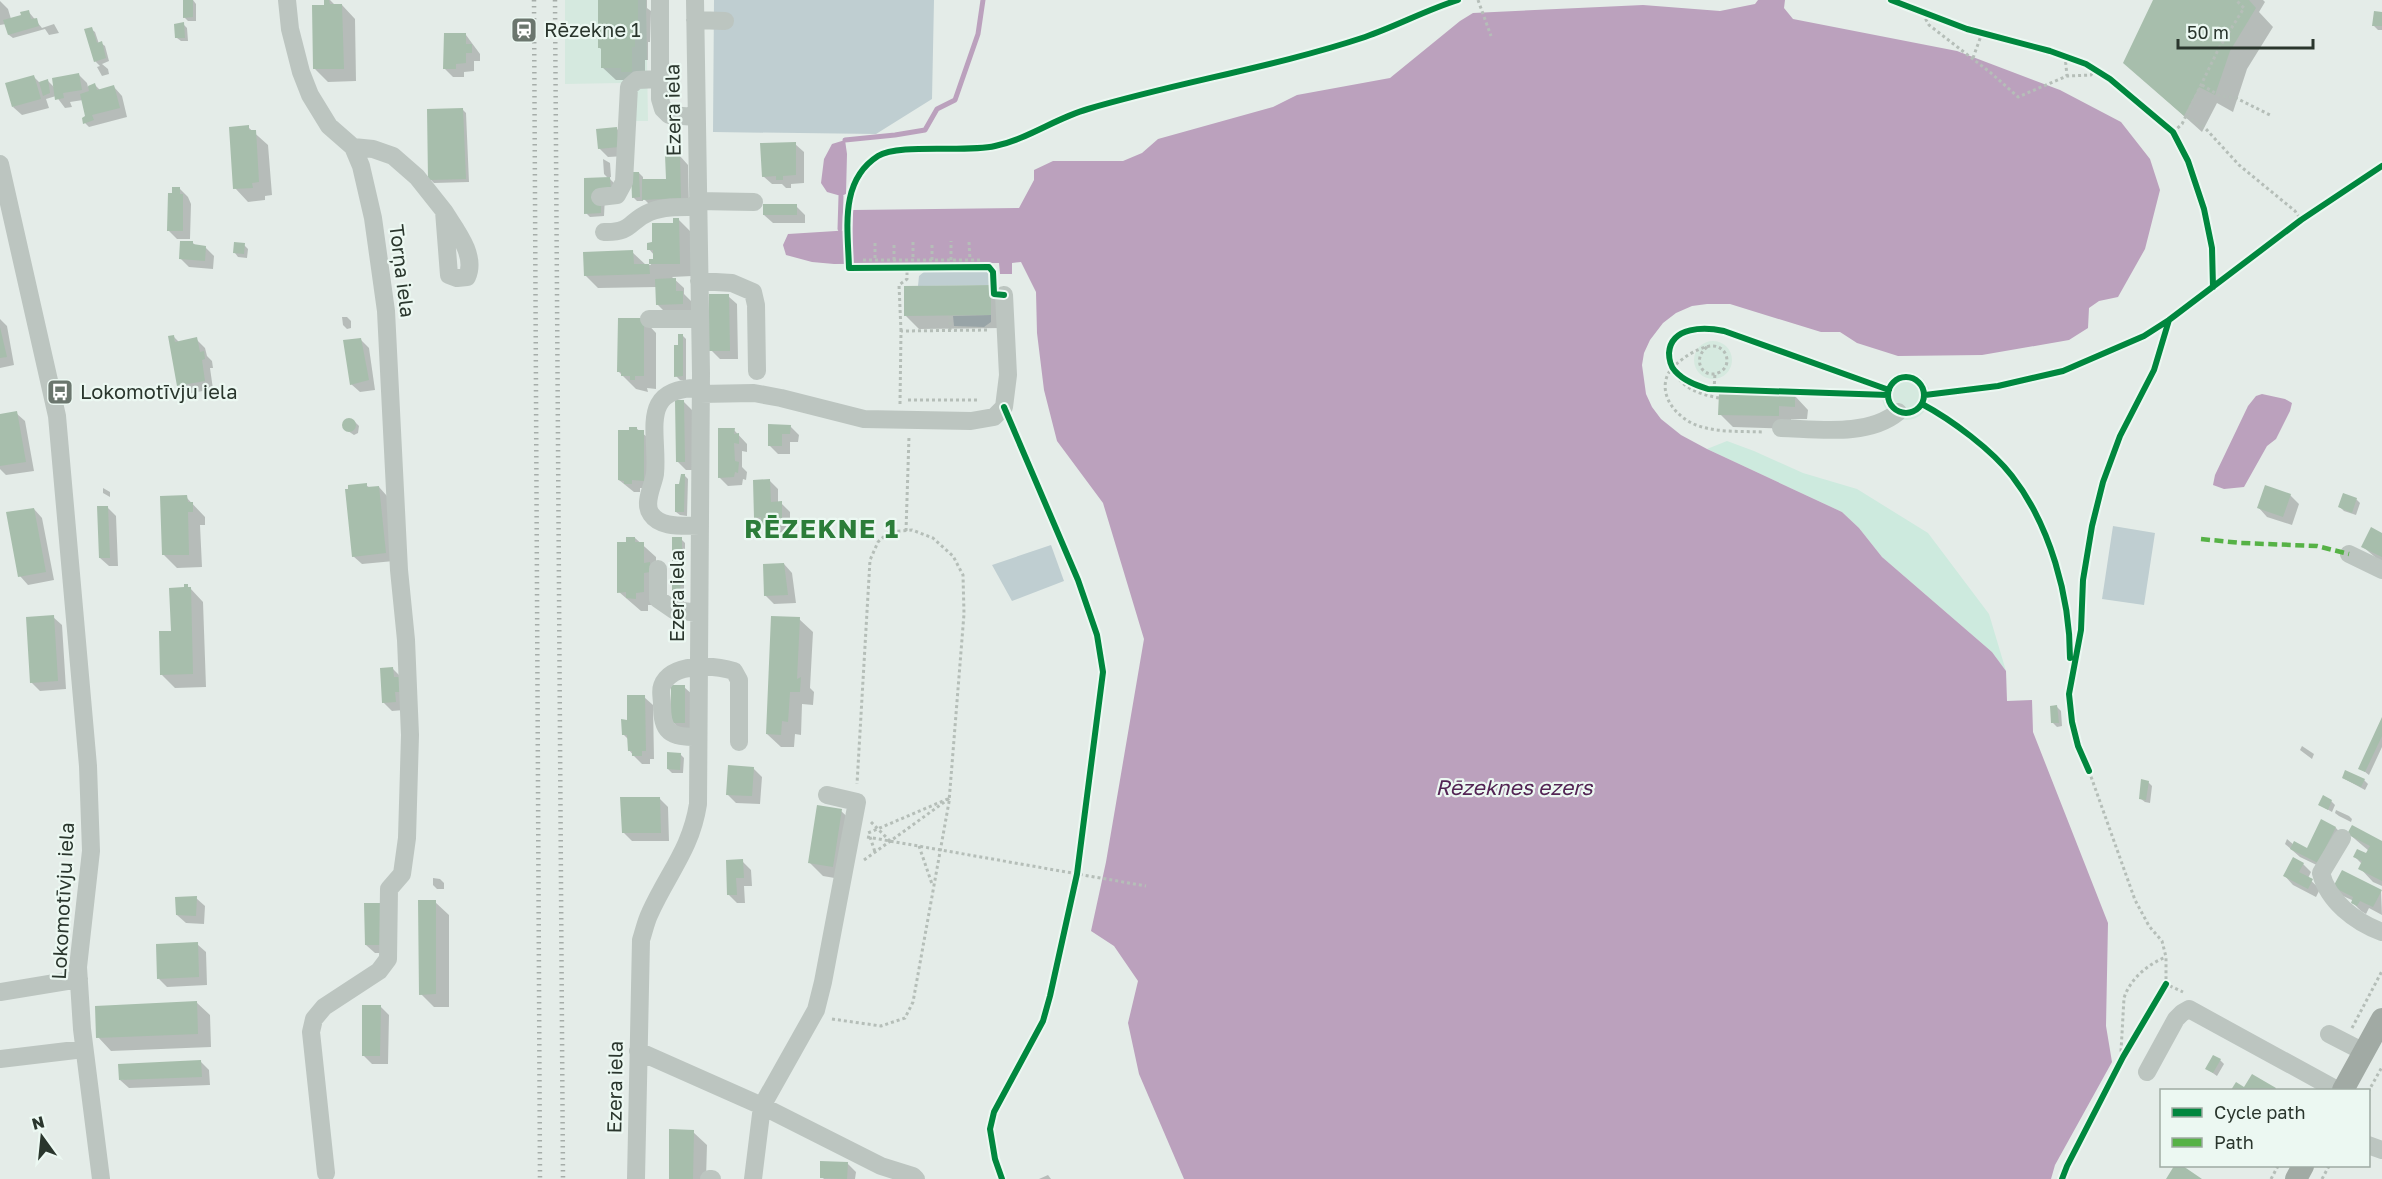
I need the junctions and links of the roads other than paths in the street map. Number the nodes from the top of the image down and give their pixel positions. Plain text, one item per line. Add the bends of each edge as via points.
1 (287, 0) edge
2 (660, 0) edge
3 (695, 0) edge
4 (695, 20) junction
5 (725, 21) dead end
6 (660, 79) junction
7 (696, 117) junction
8 (353, 147) junction
9 (0, 164) edge
10 (600, 197) dead end
11 (754, 202) dead end
12 (697, 204) junction
13 (444, 211) dead end
14 (604, 232) dead end
15 (699, 281) junction
16 (1004, 295) dead end
17 (649, 319) dead end
18 (700, 319) junction
19 (757, 371) dead end
20 (700, 391) junction
21 (1898, 412) dead end
22 (1781, 428) road end
23 (700, 526) junction
24 (2349, 554) dead end
25 (658, 569) dead end
26 (2382, 570) edge
27 (699, 613) junction
28 (699, 668) junction
29 (698, 737) junction
30 (739, 742) dead end
31 (827, 795) dead end
32 (2342, 838) dead end
33 (2382, 932) edge
34 (79, 979) junction
35 (0, 992) edge
36 (2382, 1019) edge
37 (2329, 1034) dead end
38 (84, 1049) junction
39 (638, 1051) junction
40 (2364, 1052) junction
41 (0, 1059) edge
42 (2147, 1072) dead end
43 (2335, 1089) edge
44 (2344, 1089) edge
45 (762, 1106) junction
46 (326, 1173) dead end
47 (101, 1179) edge
48 (636, 1179) edge
49 (753, 1179) edge
50 (916, 1179) edge

1 - 8 street via 290,29 310,95 328,126
2 - 6 street
3 - 4 street, Ezera iela
4 - 5 street
4 - 7 street, Ezera iela
6 - 7 street via 663,109 669,115
6 - 10 street via 638,80 629,87 624,182 617,195
7 - 12 street, Ezera iela
8 - 13 street via 393,156 417,177
8 - 46 street, Torņa iela via 373,218 386,311 410,735 407,838 402,874 390,889 388,959 379,971 324,1007 314,1019 312,1032
9 - 34 street, Lokomotīvju iela via 58,428 90,811 91,851
11 - 12 street
12 - 14 street via 651,211 620,232
12 - 15 street, Ezera iela
15 - 18 street, Ezera iela
15 - 19 street via 732,283 753,292
16 - 20 street via 1008,375 1004,406 994,417 971,421 864,419 754,393
17 - 18 street
18 - 20 street, Ezera iela
20 - 23 street, Ezera iela
20 - 23 street via 680,391 659,402 655,413 655,474 648,506 651,514 668,524
21 - 22 street via 1862,427
23 - 27 street, Ezera iela
24 - 26 street
25 - 27 street via 658,599 674,610
27 - 28 street, Ezera iela
28 - 29 street, Ezera iela
28 - 29 street via 680,670 667,677 661,687 662,721 666,728 680,737
28 - 30 street via 734,671 739,680
29 - 39 street, Ezera iela via 698,804 694,826 649,914 641,940
31 - 45 street via 857,802 816,1010
32 - 33 street via 2321,873 2324,886 2345,910
34 - 35 street
34 - 38 street, Lokomotīvju iela
36 - 40 main road
37 - 40 street
38 - 41 street
38 - 47 street, Lokomotīvju iela
39 - 45 street
39 - 48 street, Ezera iela
40 - 44 main road
42 - 43 street via 2176,1019 2189,1009
45 - 49 street
45 - 50 street via 880,1166

